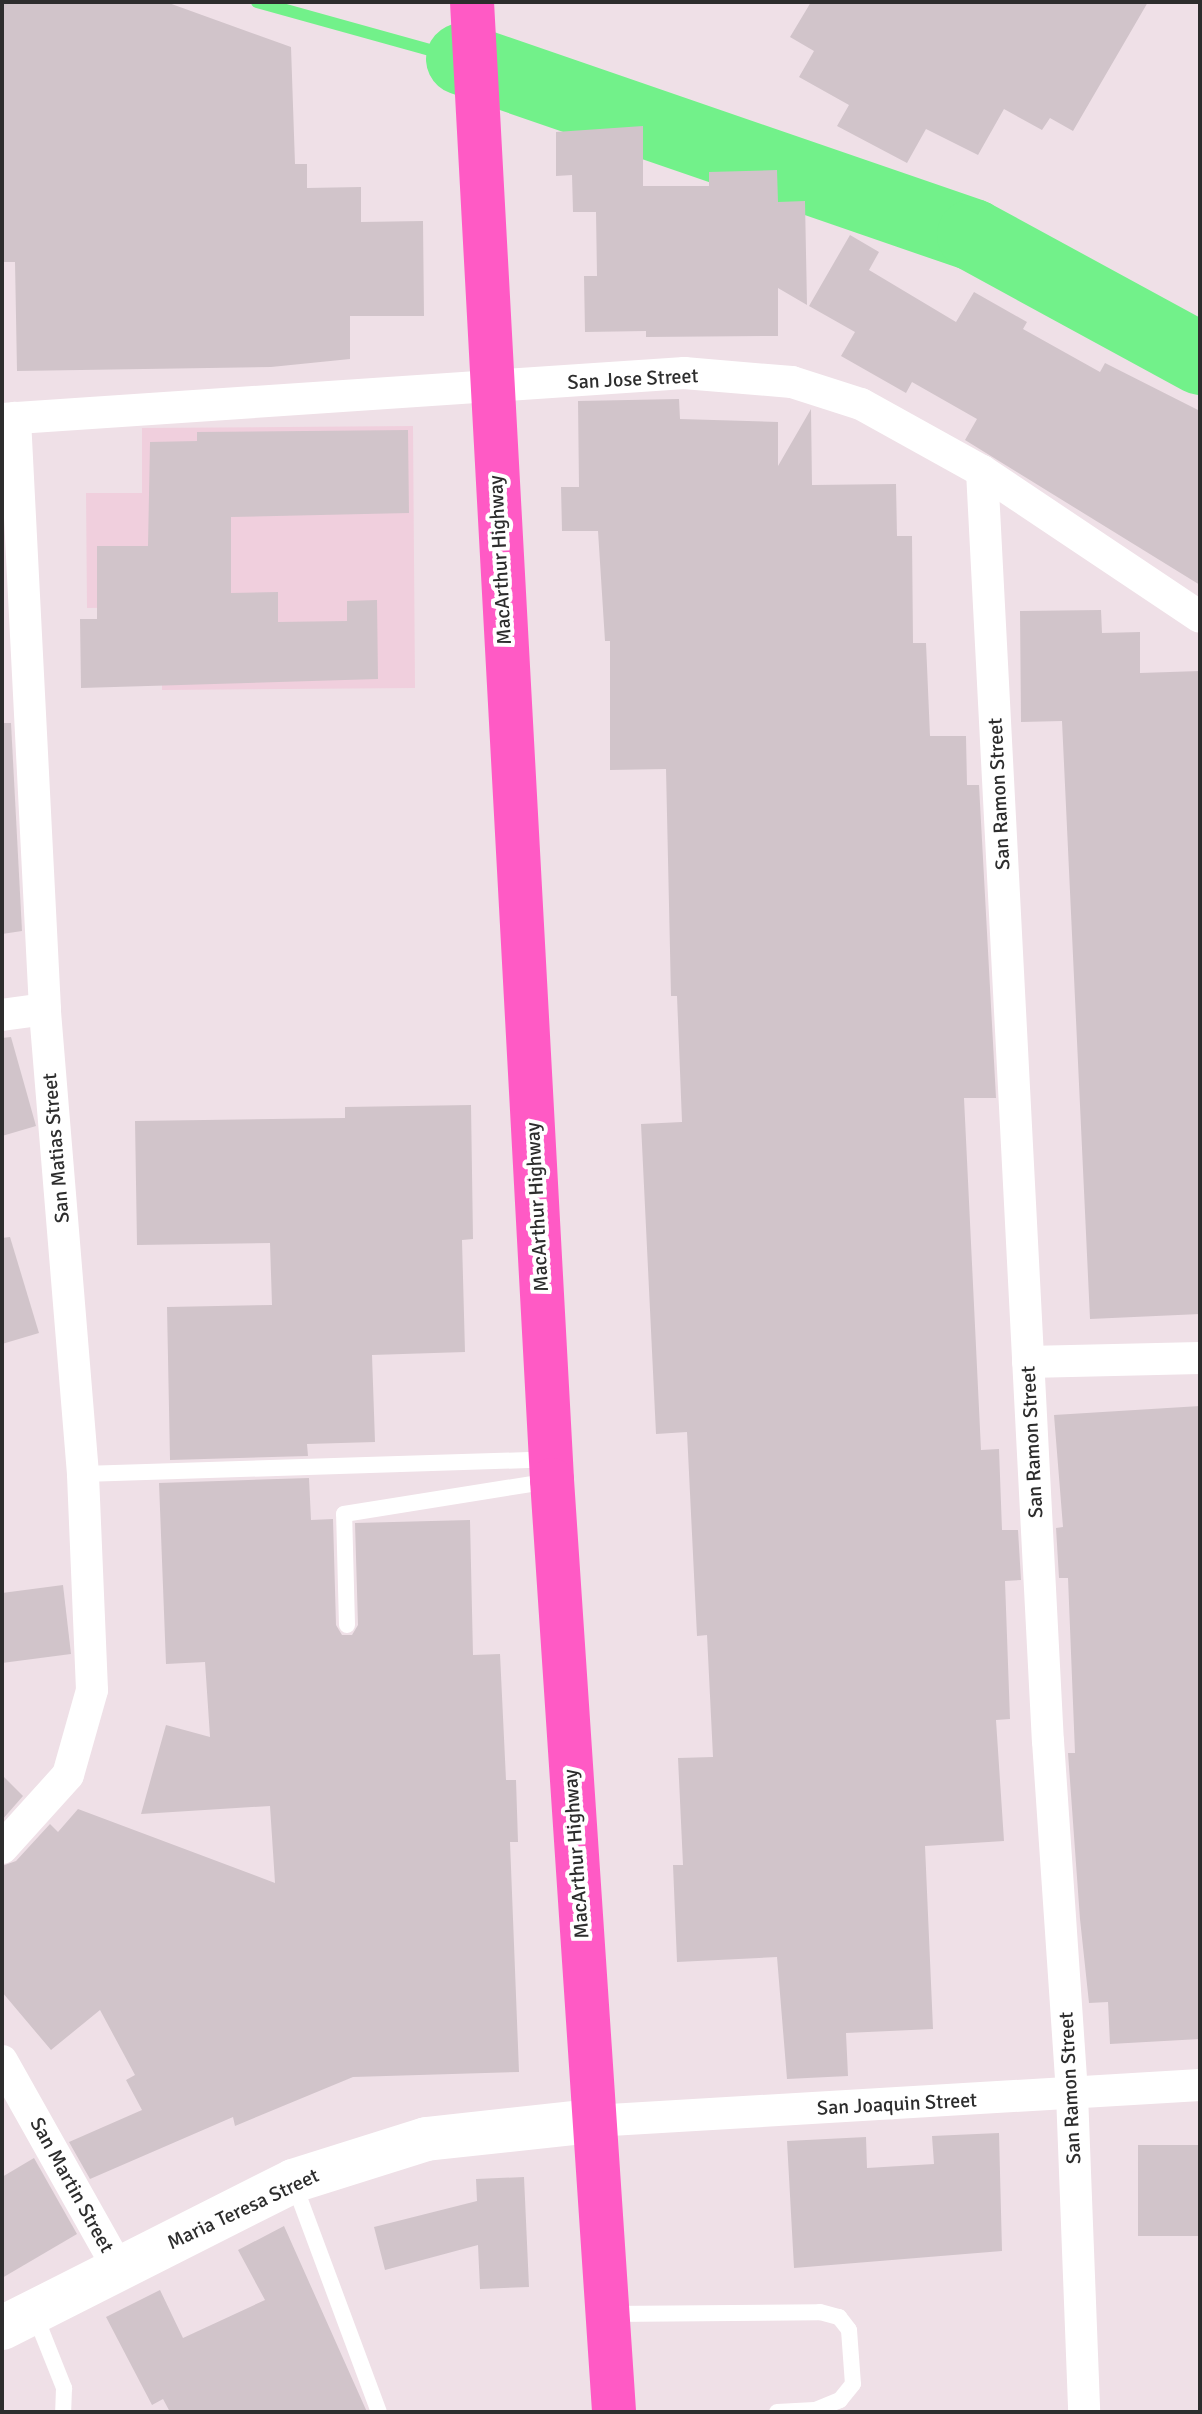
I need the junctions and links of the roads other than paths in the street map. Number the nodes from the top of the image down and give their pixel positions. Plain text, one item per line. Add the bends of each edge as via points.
1 (472, 2) edge
2 (492, 383) junction
3 (9, 419) edge
4 (982, 471) junction
5 (1200, 617) edge
6 (45, 1009) junction
7 (2, 1015) edge
8 (1200, 1358) edge
9 (1028, 1362) junction
10 (552, 1469) junction
11 (83, 1474) junction
12 (347, 1625) dead end
13 (2, 1848) edge
14 (2, 2061) edge
15 (1200, 2085) edge
16 (1072, 2094) junction
17 (593, 2121) junction
18 (293, 2181) junction
19 (118, 2268) junction
20 (607, 2314) junction
21 (18, 2320) edge
22 (63, 2412) edge
23 (379, 2412) edge
24 (614, 2412) edge
25 (777, 2412) edge
26 (1084, 2412) edge

1 - 2 highway, MacArthur Highway
2 - 3 street, San Jose Street
2 - 4 street, San Jose Street via 684,373 792,382 861,404
2 - 10 highway, MacArthur Highway
3 - 6 street, San Matias Street
4 - 5 street, San Jose Street
4 - 9 street, San Ramon Street
6 - 7 street
6 - 11 street, San Matias Street
8 - 9 street
9 - 16 street, San Ramon Street
10 - 11 lane
10 - 12 lane via 344,1514
10 - 17 highway, MacArthur Highway
11 - 13 street, San Matias Street via 92,1690 68,1775
14 - 19 street, San Martin Street
15 - 16 street, San Joaquin Street
16 - 17 street, San Joaquin Street
16 - 26 street, San Ramon Street
17 - 18 street, Maria Teresa Street via 426,2139
17 - 20 highway, MacArthur Highway
18 - 19 street, Maria Teresa Street
18 - 23 lane
19 - 21 street, Maria Teresa Street
20 - 24 highway, MacArthur Highway
20 - 25 lane via 820,2312 839,2317 849,2330 853,2384 840,2400 815,2410
21 - 22 lane via 64,2388

